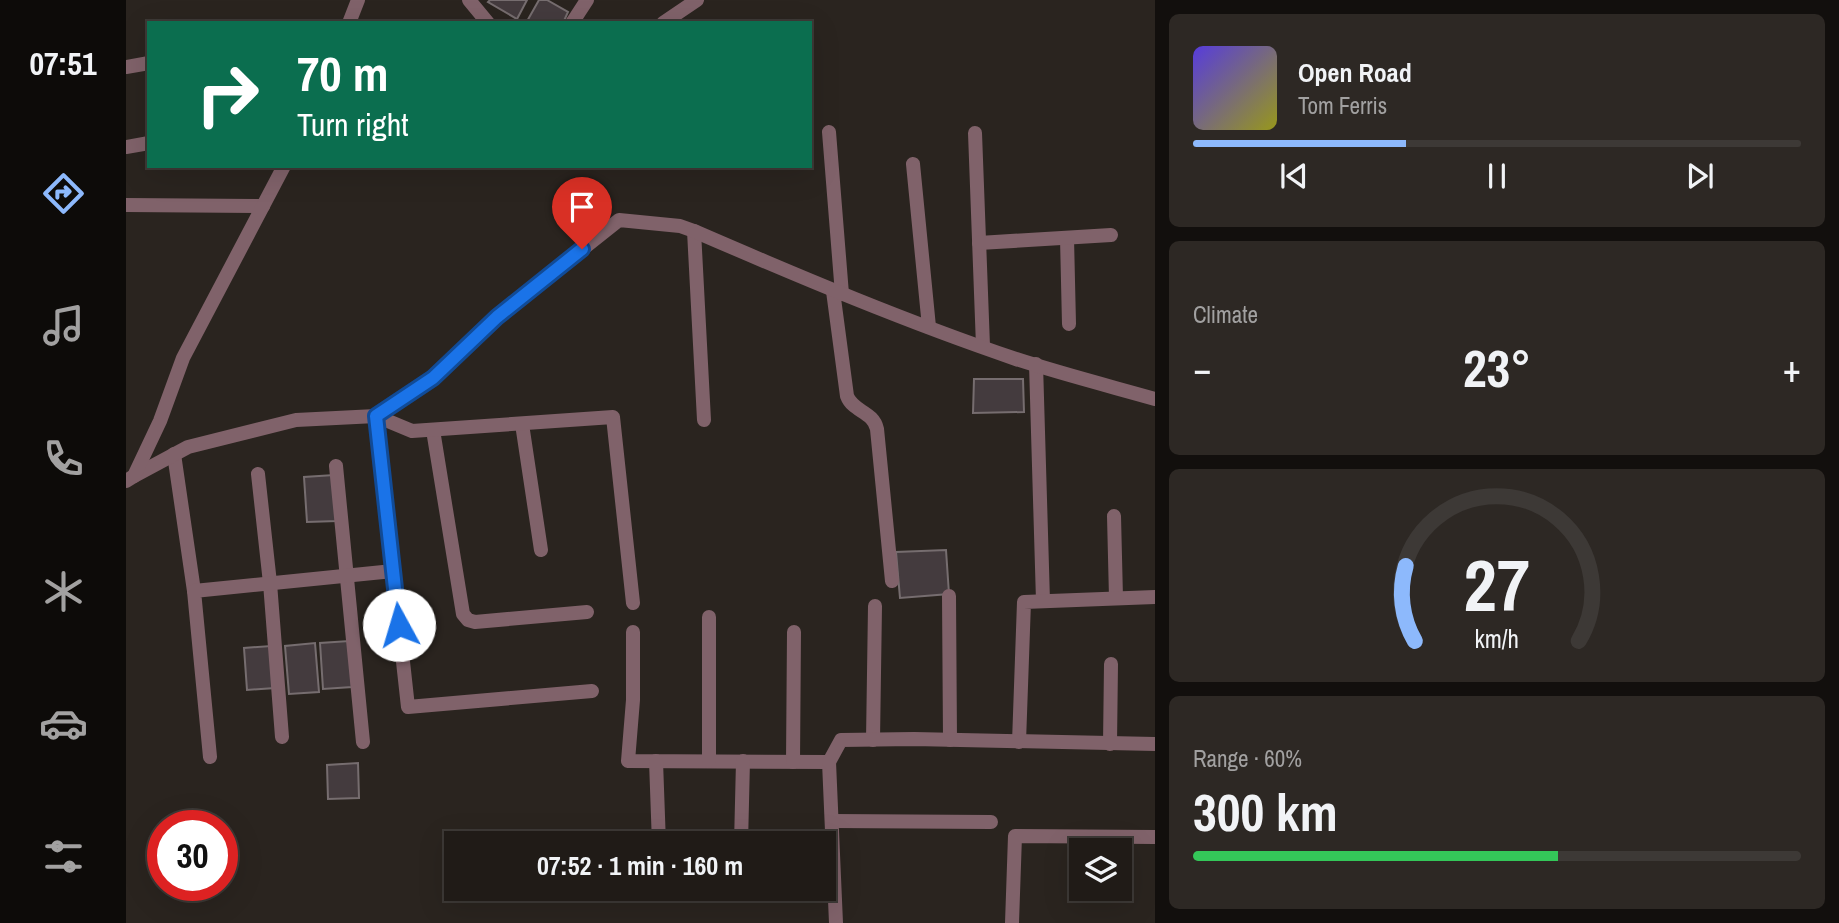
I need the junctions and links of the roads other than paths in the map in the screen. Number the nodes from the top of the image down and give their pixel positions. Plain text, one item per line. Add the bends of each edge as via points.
1 (358, 0) edge
2 (587, 0) edge
3 (696, 0) edge
4 (473, 2) edge
5 (350, 21) edge
6 (487, 21) edge
7 (573, 21) edge
8 (666, 21) edge
9 (147, 63) edge
10 (126, 67) edge
11 (829, 132) dead end
12 (975, 133) dead end
13 (147, 143) edge
14 (126, 147) edge
15 (913, 164) dead end
16 (283, 168) edge
17 (126, 205) edge
18 (263, 206) junction
19 (694, 231) junction
20 (1111, 235) dead end
21 (1067, 238) junction
22 (979, 243) junction
23 (837, 292) junction
24 (1069, 324) dead end
25 (929, 327) junction
26 (983, 346) junction
27 (1036, 364) junction
28 (1155, 399) edge
29 (376, 416) junction
30 (704, 420) dead end
31 (522, 424) junction
32 (433, 430) junction
33 (174, 454) junction
34 (336, 466) dead end
35 (258, 474) dead end
36 (130, 478) edge
37 (1114, 516) dead end
38 (541, 550) dead end
39 (393, 571) junction
40 (347, 576) junction
41 (891, 581) dead end
42 (270, 583) junction
43 (194, 591) junction
44 (949, 596) dead end
45 (1155, 597) edge
46 (1116, 598) junction
47 (1043, 601) junction
48 (633, 604) dead end
49 (875, 606) dead end
50 (587, 612) dead end
51 (709, 617) dead end
52 (633, 632) dead end
53 (794, 632) dead end
54 (1111, 663) dead end
55 (592, 691) dead end
56 (282, 737) dead end
57 (873, 740) junction
58 (950, 740) junction
59 (363, 742) dead end
60 (1018, 742) junction
61 (1110, 744) junction
62 (1155, 744) edge
63 (209, 757) dead end
64 (656, 761) junction
65 (709, 761) junction
66 (743, 761) junction
67 (793, 762) junction
68 (829, 762) junction
69 (832, 821) junction
70 (991, 822) dead end
71 (659, 831) edge
72 (741, 831) edge
73 (1155, 837) edge
74 (836, 923) edge
75 (1012, 923) edge

1 - 5 street
2 - 7 street
3 - 8 street
4 - 6 street
9 - 10 street
11 - 23 street
12 - 22 street
13 - 14 street
15 - 25 street
16 - 18 street
17 - 18 street
18 - 36 street via 183,358 160,421
19 - 23 street
19 - 29 street via 619,220 497,317 433,378
19 - 30 street
20 - 21 street
21 - 22 street
21 - 24 street
22 - 26 street
23 - 25 street
23 - 41 street via 847,396 852,406 870,416 877,429
25 - 26 street
26 - 27 street
27 - 28 street
27 - 47 street
29 - 32 street via 412,431
29 - 33 street via 296,419
29 - 39 street
31 - 32 street
31 - 38 street
31 - 48 street via 613,417
32 - 50 street via 463,614 468,620
33 - 36 street
33 - 43 street
34 - 40 street
35 - 42 street
37 - 46 street
39 - 40 street
39 - 55 street via 408,707
40 - 42 street
40 - 59 street
42 - 43 street
42 - 56 street
43 - 63 street
44 - 58 street
45 - 46 street
46 - 47 street
47 - 60 street via 1024,602
49 - 57 street
51 - 65 street
52 - 64 street via 628,761
53 - 67 street
54 - 61 street
57 - 58 street
57 - 68 street via 841,740
58 - 60 street
60 - 61 street
61 - 62 street
64 - 65 street
64 - 71 street
65 - 66 street
66 - 67 street
66 - 72 street
67 - 68 street
68 - 69 street
69 - 70 street
69 - 74 street
73 - 75 street via 1015,836

